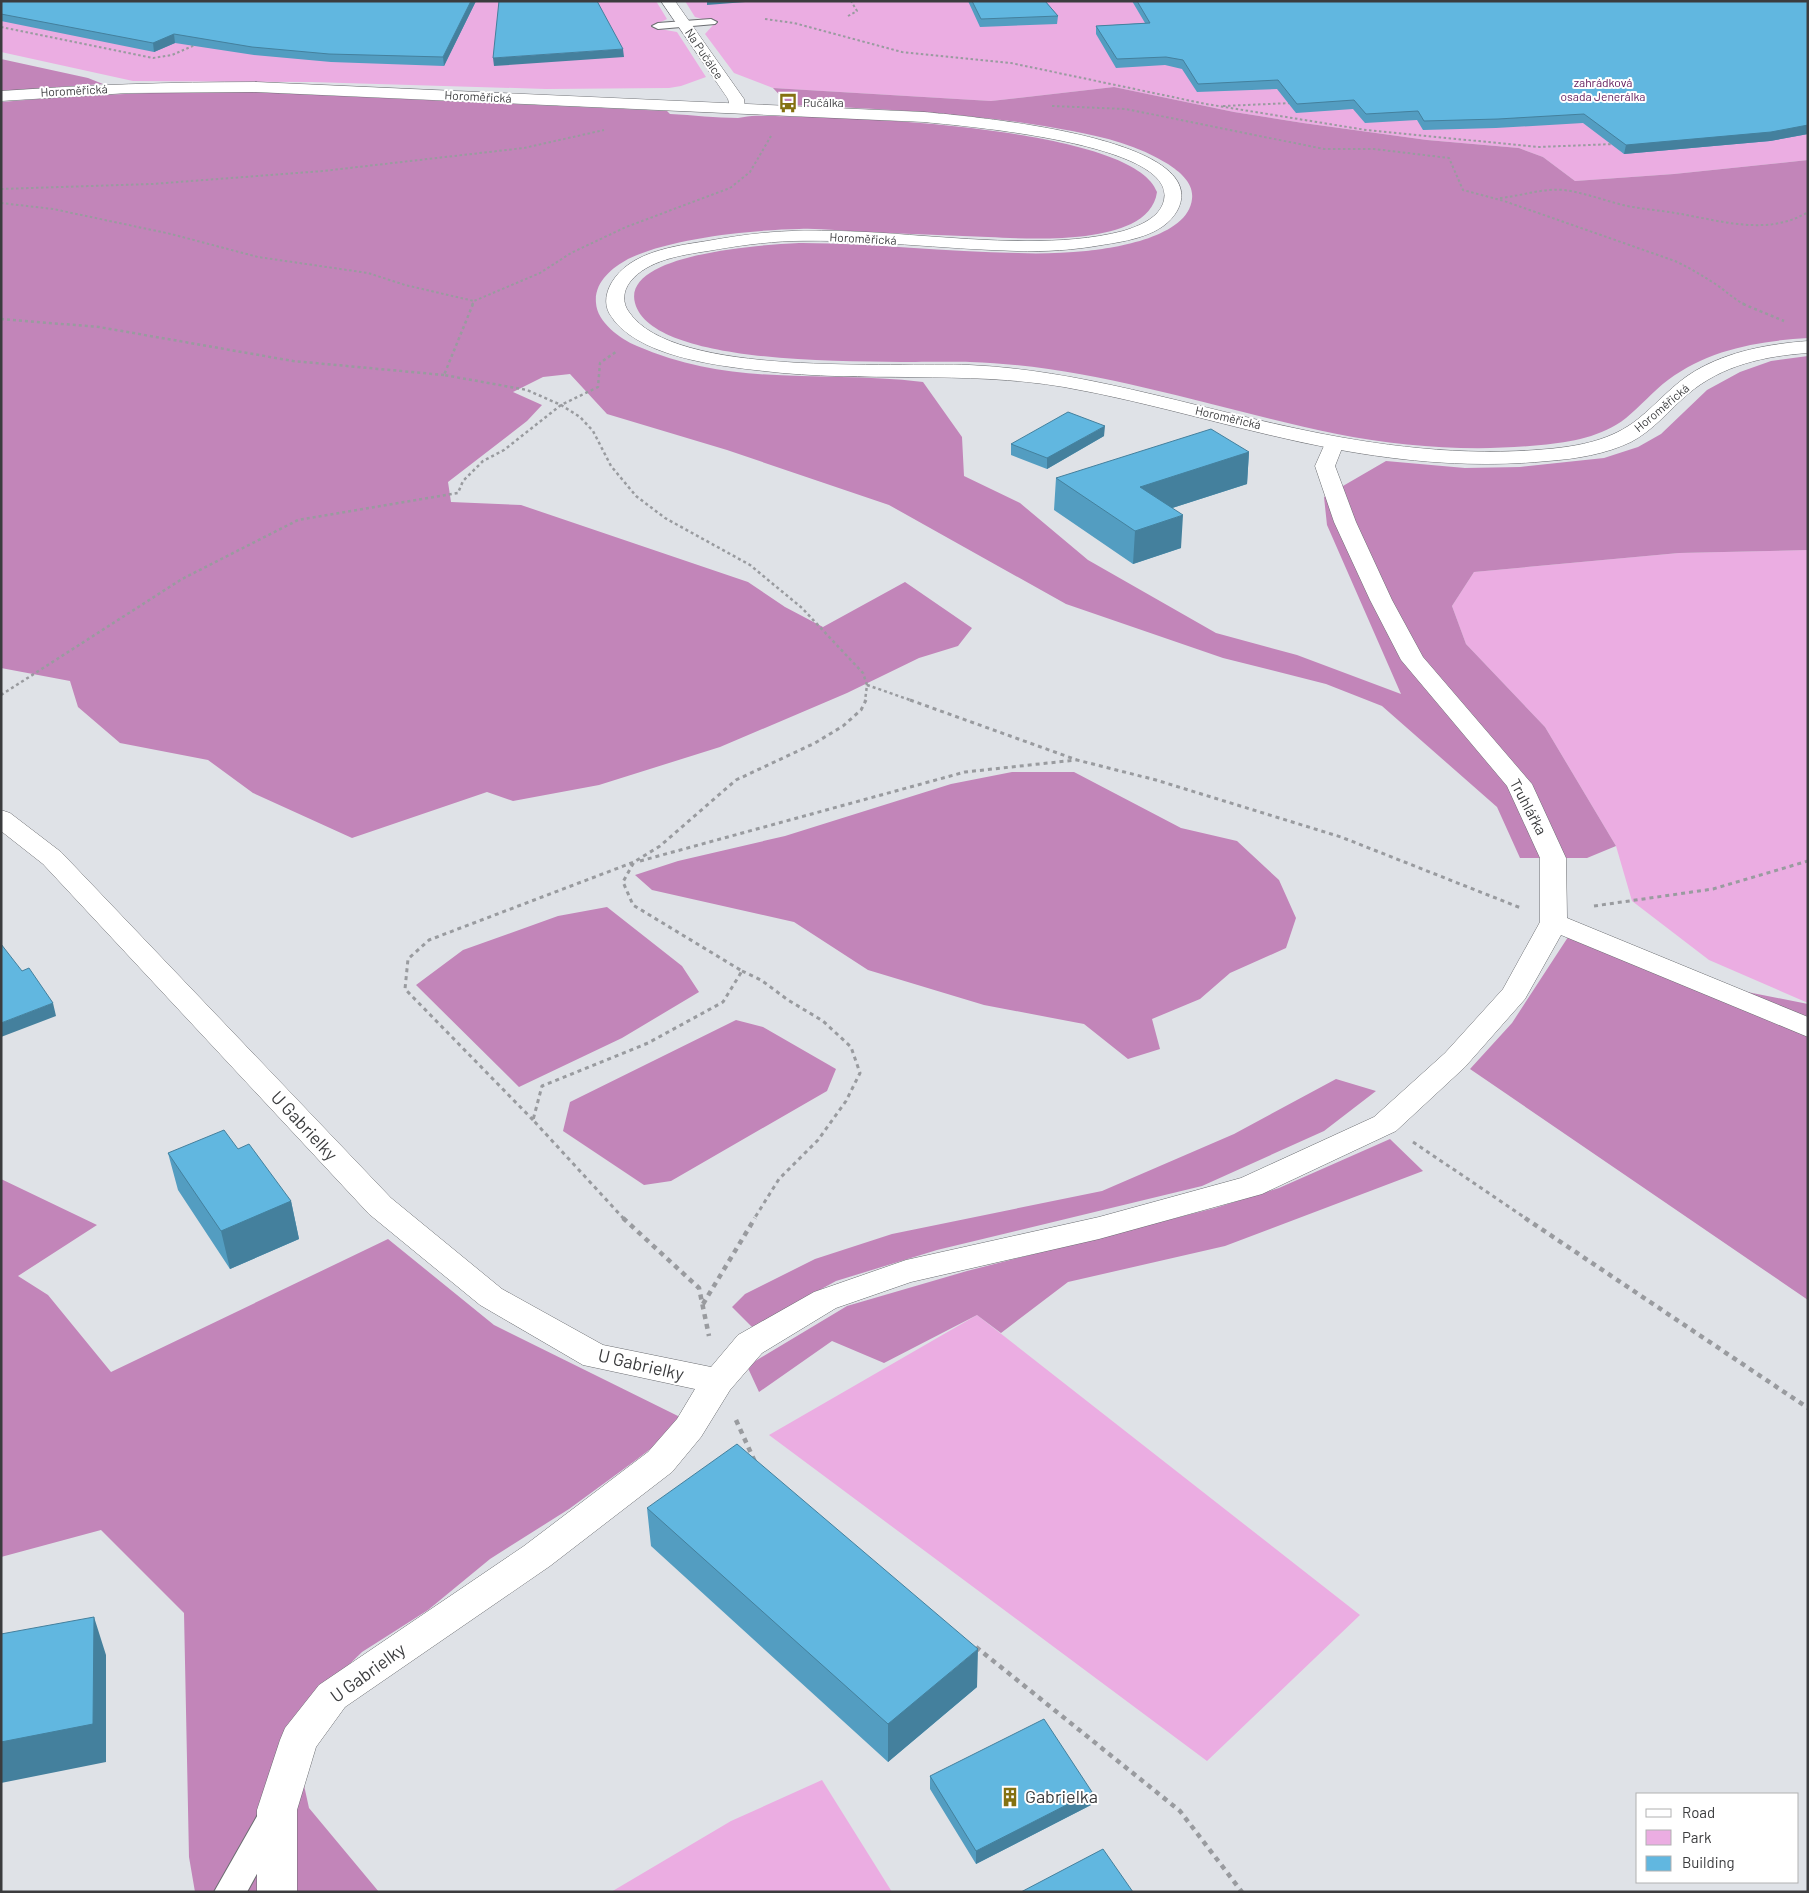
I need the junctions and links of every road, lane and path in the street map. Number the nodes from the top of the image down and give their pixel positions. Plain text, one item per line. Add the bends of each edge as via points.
1 (668, 1) edge
2 (851, 1) edge
3 (848, 16) dead end
4 (765, 20) dead end
5 (711, 22) dead end
6 (684, 24) junction
7 (658, 26) dead end
8 (1, 27) edge
9 (199, 43) edge
10 (1, 96) edge
11 (1298, 102) edge
12 (1206, 104) junction
13 (1046, 106) dead end
14 (737, 108) junction
15 (786, 110) junction
16 (610, 128) dead end
17 (1622, 143) edge
18 (1, 189) edge
19 (1497, 198) junction
20 (1, 202) edge
21 (1808, 212) edge
22 (474, 300) junction
23 (1, 319) edge
24 (1786, 322) dead end
25 (644, 336) junction
26 (1808, 347) edge
27 (444, 375) junction
28 (561, 405) junction
29 (1334, 443) junction
30 (867, 685) junction
31 (1, 695) edge
32 (1076, 760) junction
33 (1, 818) edge
34 (1808, 861) edge
35 (634, 862) junction
36 (1554, 922) junction
37 (742, 971) junction
38 (1808, 1028) edge
39 (533, 1120) junction
40 (1385, 1124) junction
41 (703, 1305) junction
42 (718, 1382) junction
43 (1808, 1408) edge
44 (757, 1465) edge
45 (970, 1642) edge
46 (277, 1810) junction
47 (230, 1892) edge
48 (277, 1892) edge
49 (1242, 1892) edge

1 - 6 main road, Na Pučálce
2 - 3 path via 856,11
4 - 12 path via 794,23 902,52 1011,63
5 - 6 lane
6 - 7 lane
6 - 14 main road, Na Pučálce via 736,99
8 - 9 path via 147,57 167,56
10 - 14 main road, Horoměřická via 178,86 256,87
11 - 12 path
12 - 17 path via 1366,130 1522,145 1572,147
13 - 19 path via 1126,109 1324,148 1374,149 1449,158 1463,190
14 - 15 main road, Horoměřická
15 - 22 path via 750,172 730,188 626,227 571,253 540,273
15 - 25 main road, Horoměřická via 924,117 1079,140 1132,156 1151,166 1172,184 1174,200 1163,217 1144,230 1083,244 1022,246 800,236 677,251 653,258 635,268 621,281 614,294 616,308 626,322
16 - 18 path via 524,148 323,171 152,184
19 - 21 path via 1513,198 1540,190 1576,192 1626,205 1740,224 1782,224
19 - 24 path via 1675,261 1725,290 1733,299
20 - 22 path via 170,234 258,257 368,273
22 - 27 path
23 - 27 path via 99,328 294,361
25 - 28 path via 600,363 598,387
25 - 29 main road, Horoměřická via 698,357 734,363 796,368 972,371 1055,379
26 - 29 main road, Horoměřická via 1757,353 1723,365 1688,384 1642,428 1591,449 1463,458
27 - 28 path via 527,390
28 - 30 path via 580,417 593,431 611,466 636,496 666,518 750,565 802,608 862,673
28 - 31 path via 504,450 483,461 463,481 458,493 298,520 182,579
29 - 36 main road, Truhlářka via 1325,466 1345,522 1381,600 1413,660 1519,784 1554,858
30 - 32 path
30 - 35 path via 867,697 861,710 843,726 815,744 736,780 660,846
32 - 35 path via 965,772
32 - 36 path via 1156,780 1341,837
33 - 42 main road, U Gabrielky via 52,858 380,1206 491,1298 595,1356
34 - 36 path via 1713,889 1587,907
35 - 37 path via 623,882 633,905
35 - 39 path via 429,940 408,959 405,989
36 - 38 main road
36 - 40 main road via 1515,993 1455,1060
37 - 39 path via 723,1002 648,1043 542,1086
37 - 41 path via 823,1021 851,1046 860,1073 846,1101 818,1140 779,1178 728,1258
39 - 41 path via 632,1228 699,1288
40 - 42 main road via 1251,1186 1099,1228 906,1272 826,1300 750,1344
40 - 43 path
41 - 42 path
42 - 44 path
42 - 46 main road, U Gabrielky via 689,1428 660,1462 537,1556 332,1696 299,1740
45 - 49 path via 1180,1811
46 - 47 lane
46 - 48 main road, U Gabrielky

